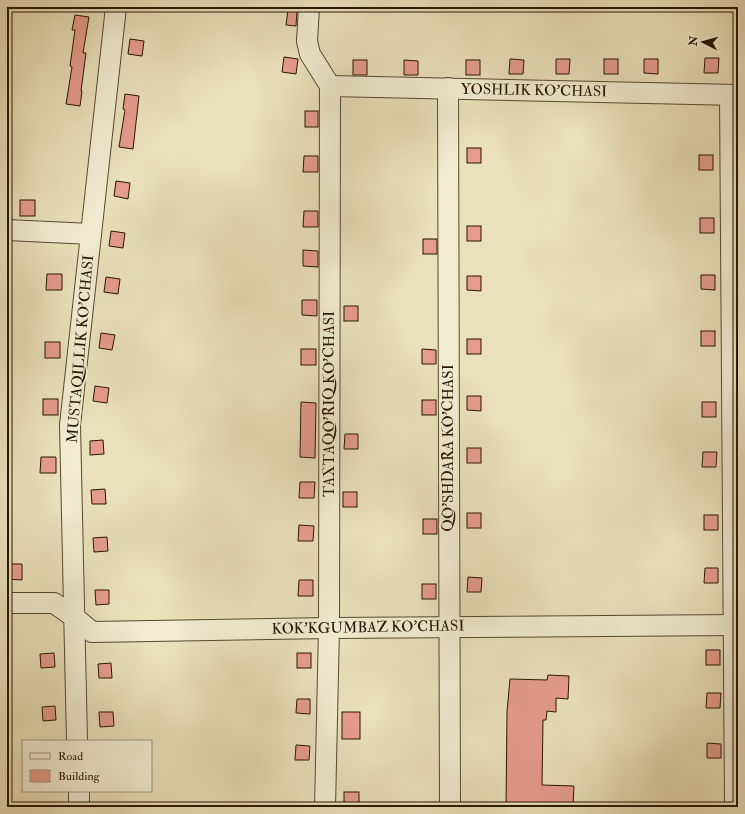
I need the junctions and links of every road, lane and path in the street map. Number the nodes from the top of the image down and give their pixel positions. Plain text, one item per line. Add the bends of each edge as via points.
1 (116, 7) edge
2 (309, 7) edge
3 (330, 86) junction
4 (448, 88) junction
5 (734, 95) edge
6 (7, 230) edge
7 (91, 234) junction
8 (7, 603) edge
9 (74, 617) junction
10 (735, 625) edge
11 (449, 626) junction
12 (329, 628) junction
13 (77, 740) edge
14 (79, 792) edge
15 (79, 807) edge
16 (325, 807) edge
17 (450, 807) edge
18 (735, 807) edge

1 - 7 street, MUSTAQILLIK KO'CHASI
2 - 3 street via 307,41 310,54
3 - 4 street, YOSHLIK KO'CHASI
3 - 12 street, TAXTAQO'RIQ KO'CHASI
4 - 5 street, YOSHLIK KO'CHASI
4 - 11 street, QO'SHDARA KO'CHASI
5 - 10 street
6 - 7 street
7 - 9 street, MUSTAQILLIK KO'CHASI via 70,425
8 - 9 street, KOK'KGUMBAZ KO'CHASI via 54,603
9 - 12 street, KOK'KGUMBAZ KO'CHASI via 92,632
9 - 13 street, MUSTAQILLIK KO'CHASI
10 - 11 street, KOK'KGUMBAZ KO'CHASI
10 - 18 street
11 - 12 street, KOK'KGUMBAZ KO'CHASI
11 - 17 street, QO'SHDARA KO'CHASI
12 - 16 street, TAXTAQO'RIQ KO'CHASI
14 - 15 street

